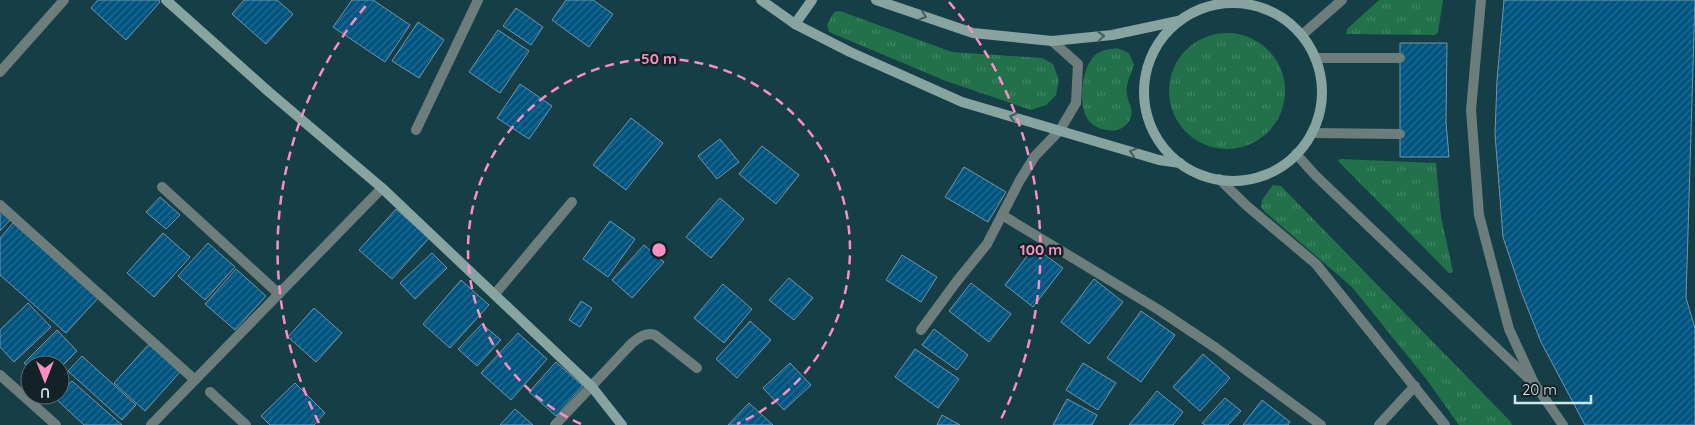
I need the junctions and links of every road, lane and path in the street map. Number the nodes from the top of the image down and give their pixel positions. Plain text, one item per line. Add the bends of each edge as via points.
1 (64, 0) edge
2 (166, 0) edge
3 (478, 0) edge
4 (761, 0) edge
5 (812, 0) edge
6 (876, 0) edge
7 (1342, 0) edge
8 (1481, 0) edge
9 (1232, 1) edge
10 (1178, 21) junction
11 (795, 24) junction
12 (1302, 35) junction
13 (1052, 41) junction
14 (1316, 58) junction
15 (1400, 58) dead end
16 (0, 72) edge
17 (416, 130) dead end
18 (1060, 130) junction
19 (1312, 133) junction
20 (1400, 134) dead end
21 (1296, 154) junction
22 (1180, 163) junction
23 (1219, 180) junction
24 (162, 187) dead end
25 (382, 188) junction
26 (572, 202) dead end
27 (0, 205) edge
28 (1002, 215) junction
29 (279, 294) junction
30 (494, 294) junction
31 (921, 330) dead end
32 (698, 368) dead end
33 (0, 375) edge
34 (195, 380) junction
35 (1534, 383) junction
36 (592, 386) junction
37 (1415, 386) junction
38 (210, 392) dead end
39 (56, 425) edge
40 (151, 425) edge
41 (246, 425) edge
42 (555, 425) edge
43 (622, 425) edge
44 (1321, 425) edge
45 (1379, 425) edge
46 (1445, 425) edge
47 (1563, 425) edge

1 - 16 street
2 - 25 street
3 - 17 street
4 - 11 street
5 - 11 street
6 -> 13 street via 973,33
7 - 12 street
8 - 35 street via 1471,110 1479,215 1509,330
9 - 10 street via 1205,7
9 - 12 street via 1258,6 1282,18
13 -> 10 street
10 - 22 street via 1158,43 1145,74 1144,108 1157,139
18 -> 11 street via 962,102
12 - 14 street
13 - 18 street via 1078,64 1076,102
14 - 15 street
14 - 19 street via 1322,83 1321,109
22 -> 18 street via 1159,160
18 - 28 street via 1035,156
19 - 20 street
19 - 21 street
21 - 23 street via 1273,171 1247,180
21 - 35 street
22 - 23 street via 1198,174
23 - 37 street via 1316,264
24 - 29 street
25 - 29 street
25 - 30 street
26 - 30 street
27 - 34 street
28 - 31 street via 987,244
28 - 44 street via 1159,310
29 - 34 street
30 - 36 street
32 - 36 street via 650,333 632,343
33 - 39 street
34 - 40 street
35 - 47 street
36 - 42 street
36 - 43 street
37 - 45 street
37 - 46 street
38 - 41 street

